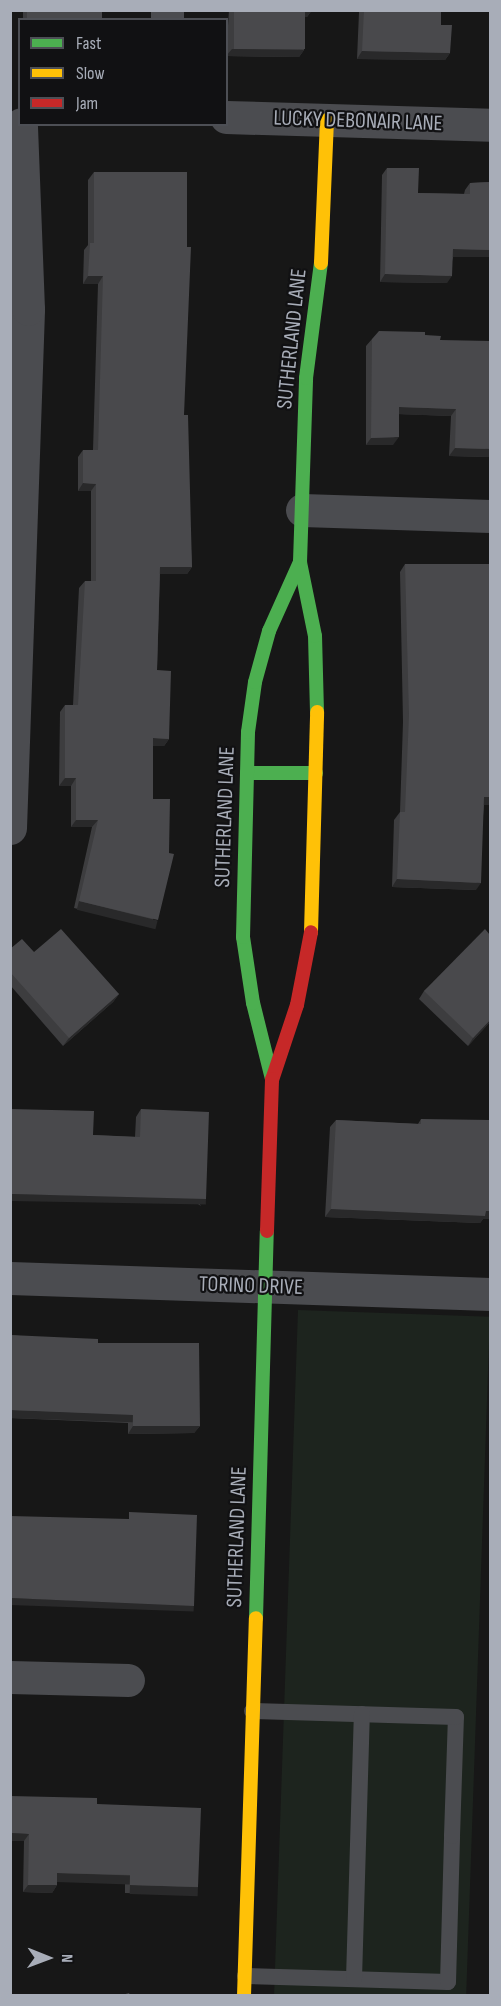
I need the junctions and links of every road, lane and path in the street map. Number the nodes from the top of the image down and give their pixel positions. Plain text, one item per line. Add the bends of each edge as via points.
1 (228, 117) edge
2 (327, 120) junction
3 (490, 125) edge
4 (21, 126) edge
5 (16, 501) edge
6 (302, 510) junction
7 (490, 516) edge
8 (300, 562) junction
9 (247, 773) junction
10 (316, 773) junction
11 (10, 828) edge
12 (272, 1080) junction
13 (10, 1278) edge
14 (266, 1286) junction
15 (490, 1294) edge
16 (10, 1677) edge
17 (128, 1680) dead end
18 (252, 1710) junction
19 (362, 1714) junction
20 (244, 1976) junction
21 (354, 1979) junction
22 (244, 1995) edge

1 - 2 street, LUCKY DEBONAIR LANE
2 - 3 street, LUCKY DEBONAIR LANE
2 - 6 street, SUTHERLAND LANE via 323,239 306,378
4 - 5 street via 27,309
5 - 11 street
6 - 7 street
6 - 8 street, SUTHERLAND LANE
8 - 9 street, SUTHERLAND LANE via 269,631 258,668 250,710
8 - 10 street, SUTHERLAND LANE via 315,636
9 - 10 street
9 - 12 street, SUTHERLAND LANE via 243,936 253,1003
10 - 12 street, SUTHERLAND LANE via 308,959
12 - 14 street, SUTHERLAND LANE
13 - 14 street, TORINO DRIVE
14 - 15 street, TORINO DRIVE
14 - 18 street, SUTHERLAND LANE
16 - 17 street
18 - 19 lane
18 - 20 street, SUTHERLAND LANE
19 - 21 lane
19 - 21 lane via 456,1717 448,1982
20 - 21 lane
20 - 22 street, SUTHERLAND LANE

